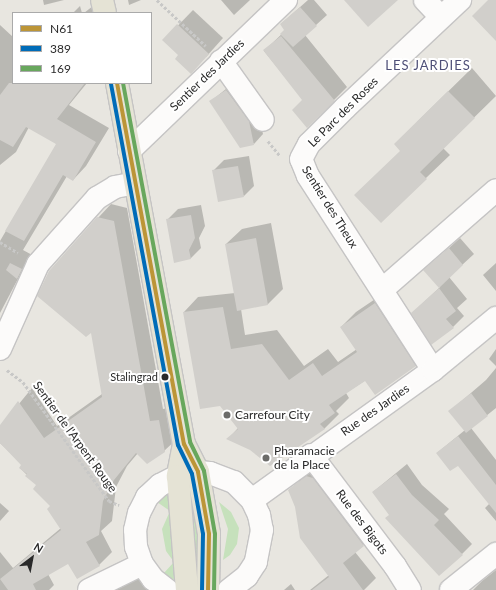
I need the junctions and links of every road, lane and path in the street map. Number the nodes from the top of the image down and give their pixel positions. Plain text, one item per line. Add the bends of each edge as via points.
1 (102, 0) edge
2 (157, 0) edge
3 (286, 0) edge
4 (425, 0) edge
5 (460, 0) edge
6 (105, 12) edge
7 (441, 17) junction
8 (221, 61) junction
9 (117, 84) edge
10 (263, 120) joint
11 (129, 151) junction
12 (301, 159) junction
13 (135, 183) junction
14 (496, 190) edge
15 (383, 289) junction
16 (496, 318) edge
17 (0, 349) edge
18 (0, 366) edge
19 (433, 370) junction
20 (311, 455) junction
21 (188, 474) junction
22 (252, 500) junction
23 (139, 513) junction
24 (496, 554) edge
25 (142, 564) junction
26 (90, 590) edge
27 (167, 590) edge
28 (187, 590) edge
29 (208, 590) edge
30 (229, 590) edge
31 (410, 590) edge
32 (451, 590) edge

1 - 6 main road
2 - 8 path
3 - 8 street, Sentier des Jardies
4 - 7 street
5 - 7 street, Le Parc des Roses
7 - 12 street, Le Parc des Roses via 309,144
8 - 10 street
8 - 11 street, Sentier des Jardies
9 - 11 main road
10 - 12 path, Sentier des Theux via 264,136 278,154
11 - 13 main road
12 - 15 street, Sentier des Theux via 308,176
13 - 17 street via 115,187 97,198 38,264
13 - 21 main road
14 - 15 street
15 - 19 street, Sentier des Theux
16 - 19 street, Rue des Jardies
18 - 23 path, Sentier de l'Arpent Rouge via 23,382 109,501
19 - 20 street, Rue des Jardies
20 - 22 street, Rue des Jardies
20 - 31 street, Rue des Bigots via 395,566
21 - 22 street via 223,476 234,482
21 - 23 street via 160,485 147,497
21 - 28 main road
21 - 29 main road via 209,534
22 - 30 street via 262,530 261,547 247,576
23 - 25 street via 136,542
24 - 32 street
25 - 26 street
25 - 27 street via 153,579

